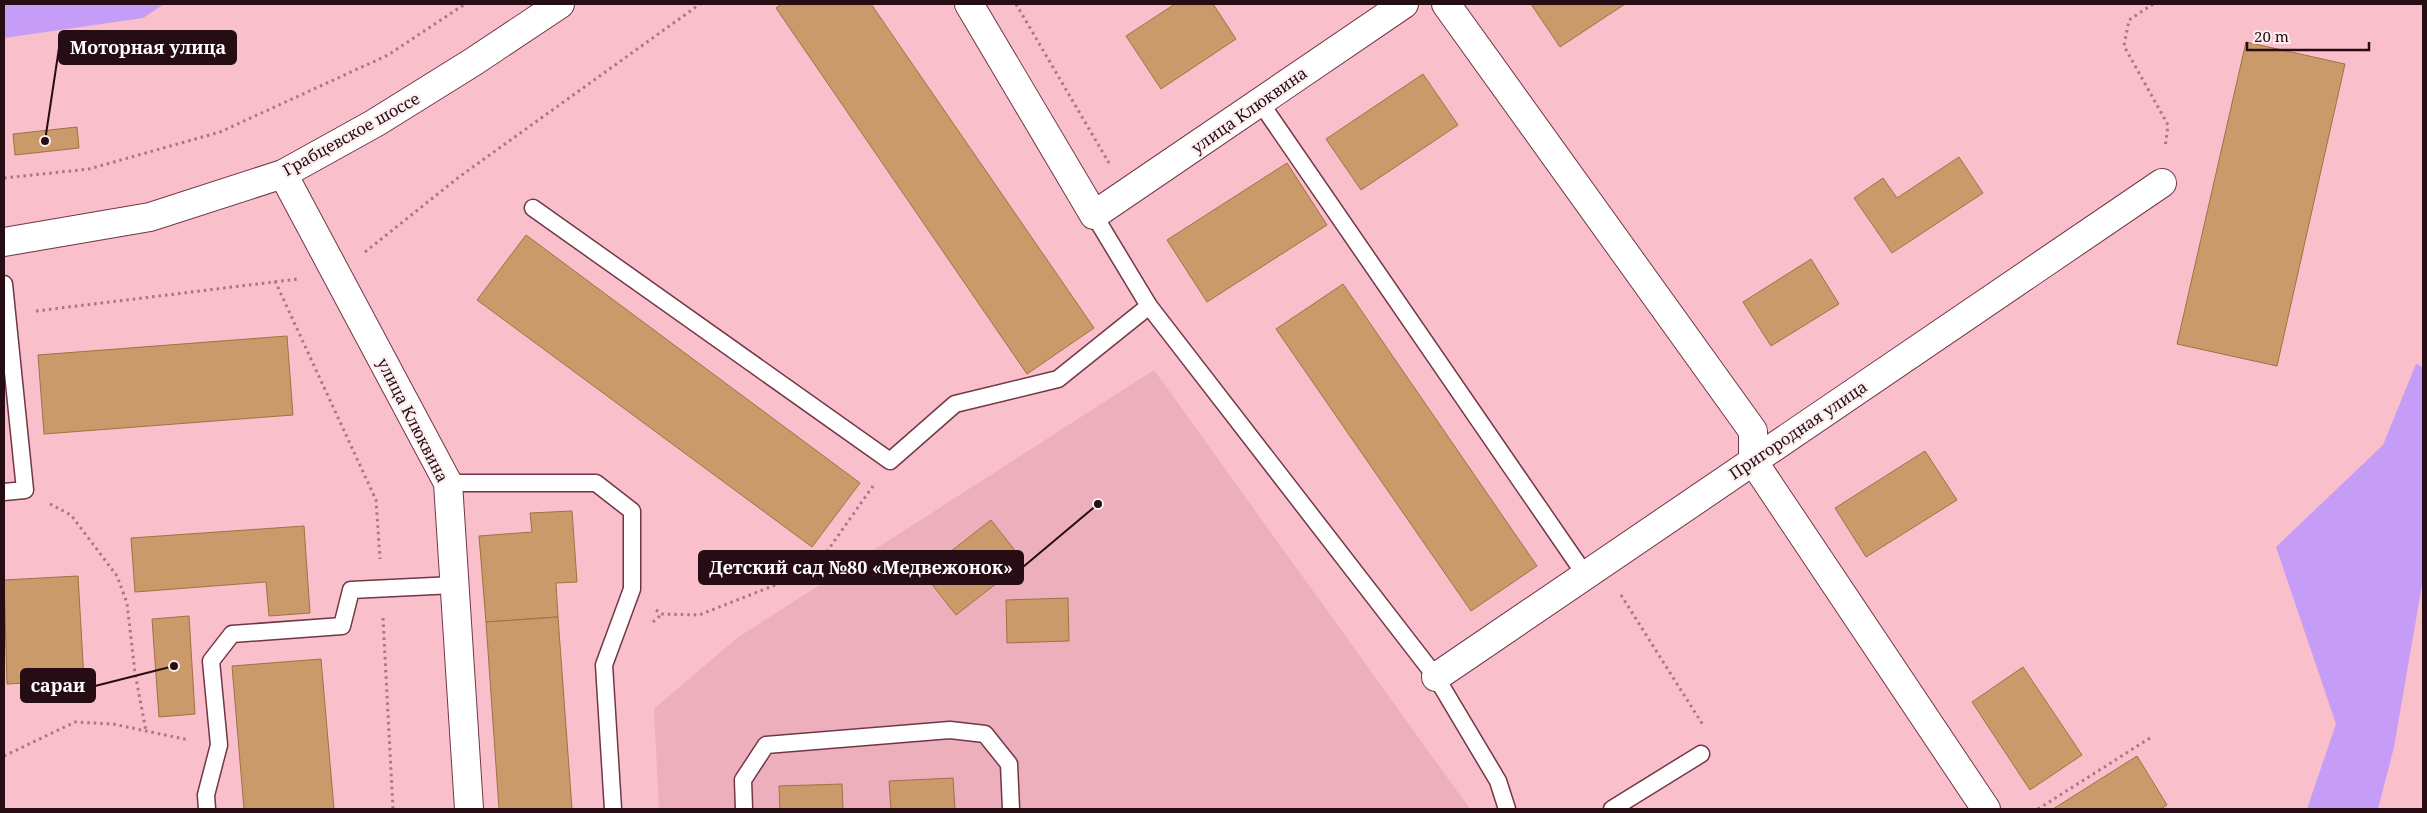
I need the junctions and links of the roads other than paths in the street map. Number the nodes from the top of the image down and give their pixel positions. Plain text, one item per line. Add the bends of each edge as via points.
1 (560, 4) edge
2 (969, 4) edge
3 (1404, 4) edge
4 (1446, 4) edge
5 (1260, 102) junction
6 (283, 174) junction
7 (2162, 183) road end
8 (533, 208) dead end
9 (1094, 215) junction
10 (4, 242) edge
11 (4, 284) edge
12 (1149, 306) junction
13 (1753, 461) junction
14 (448, 483) junction
15 (4, 492) edge
16 (1594, 570) junction
17 (454, 585) junction
18 (1436, 677) junction
19 (1701, 754) road end
20 (207, 809) edge
21 (469, 809) edge
22 (613, 809) edge
23 (744, 809) edge
24 (1011, 809) edge
25 (1507, 809) edge
26 (1612, 809) edge
27 (1986, 809) edge

1 - 6 street, Грабцевское шоссе via 375,123
2 - 9 street
3 - 5 street, улица Клюквина
4 - 13 street via 1753,431
5 - 9 street, улица Клюквина
5 - 16 lane
6 - 10 street, Грабцевское шоссе via 150,217
6 - 14 street, улица Клюквина
7 - 13 street, Пригородная улица
8 - 12 lane via 890,461 955,404 1058,379
9 - 12 lane
11 - 15 lane via 25,490
12 - 18 lane
13 - 16 street, Пригородная улица
13 - 27 street
14 - 17 street, улица Клюквина
14 - 22 lane via 596,483 632,511 632,589 604,665
16 - 18 street, Пригородная улица
17 - 20 lane via 351,590 342,626 232,634 211,661 219,745 206,795
17 - 21 street, улица Клюквина
18 - 25 lane via 1498,781
19 - 26 lane
23 - 24 lane via 743,780 766,745 950,730 985,734 1009,764

